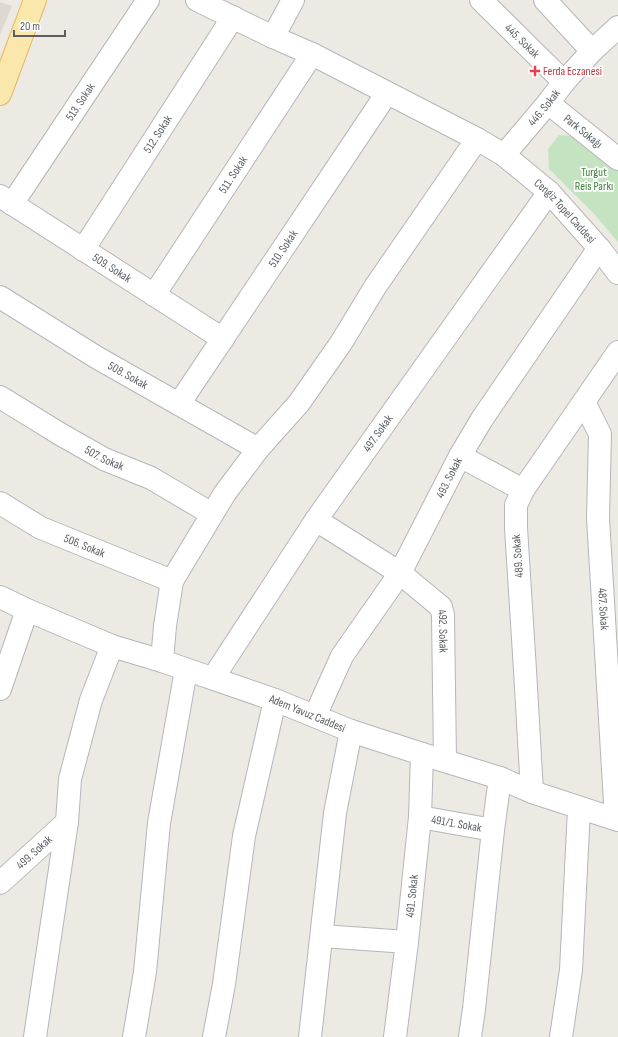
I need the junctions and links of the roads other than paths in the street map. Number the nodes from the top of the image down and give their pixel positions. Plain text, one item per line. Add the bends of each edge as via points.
1 (34, 0) edge
2 (148, 0) edge
3 (293, 0) edge
4 (481, 0) edge
5 (545, 0) edge
6 (207, 2) edge
7 (233, 18) junction
8 (618, 27) edge
9 (273, 37) junction
10 (592, 51) junction
11 (312, 54) junction
12 (564, 82) junction
13 (387, 93) junction
14 (0, 94) edge
15 (548, 103) junction
16 (477, 139) junction
17 (504, 155) junction
18 (617, 157) edge
19 (549, 192) junction
20 (6, 200) edge
21 (599, 248) junction
22 (83, 250) junction
23 (618, 273) edge
24 (154, 295) junction
25 (0, 297) edge
26 (223, 339) junction
27 (618, 352) edge
28 (0, 396) edge
29 (584, 402) junction
30 (179, 404) junction
31 (258, 449) junction
32 (460, 456) junction
33 (523, 490) junction
34 (0, 503) edge
35 (212, 514) junction
36 (316, 520) junction
37 (400, 573) junction
38 (172, 582) junction
39 (0, 596) edge
40 (27, 610) junction
41 (112, 646) junction
42 (162, 661) junction
43 (186, 670) junction
44 (213, 678) junction
45 (0, 689) edge
46 (275, 700) junction
47 (316, 716) junction
48 (351, 731) junction
49 (422, 754) junction
50 (445, 760) junction
51 (500, 778) junction
52 (532, 792) junction
53 (579, 808) junction
54 (420, 817) junction
55 (617, 820) edge
56 (67, 822) junction
57 (493, 830) junction
58 (0, 883) edge
59 (322, 936) junction
60 (407, 942) junction
61 (35, 1037) edge
62 (134, 1037) edge
63 (214, 1037) edge
64 (310, 1037) edge
65 (395, 1037) edge
66 (470, 1037) edge
67 (561, 1037) edge

1 - 14 main road
2 - 20 street, 513. Sokak
3 - 9 street
4 - 12 street, 445. Sokak
5 - 10 street
6 - 7 street, Cengiz Topel Caddesi
7 - 9 street, Cengiz Topel Caddesi
7 - 22 street, 512. Sokak
8 - 10 street, 446. Sokak
9 - 11 street, Cengiz Topel Caddesi
10 - 12 street, 446. Sokak
11 - 13 street, Cengiz Topel Caddesi
11 - 24 street, 511. Sokak
12 - 15 street, 446. Sokak
13 - 16 street, Cengiz Topel Caddesi
13 - 26 street, 510. Sokak
15 - 17 street, 446. Sokak
15 - 18 street, Park Sokağı
16 - 17 street, Cengiz Topel Caddesi
16 - 31 street via 299,403
17 - 19 street, Cengiz Topel Caddesi
19 - 21 street, Cengiz Topel Caddesi
19 - 36 street, 497. Sokak
20 - 22 street, 509. Sokak
21 - 23 street, Cengiz Topel Caddesi
21 - 32 street, 493. Sokak via 482,419
22 - 24 street, 509. Sokak
24 - 26 street, 509. Sokak
25 - 30 street, 508. Sokak via 96,357
26 - 30 street, 510. Sokak
27 - 29 street, 489. Sokak
28 - 35 street, 507. Sokak via 104,459 151,478
29 - 33 street, 489. Sokak
29 - 55 street, 487. Sokak via 600,434 598,518
30 - 31 street, 508. Sokak
31 - 35 street via 224,493
32 - 33 street
32 - 37 street, 493. Sokak
33 - 52 street, 489. Sokak via 516,505 516,528
34 - 38 street, 506. Sokak via 41,528
35 - 38 street
36 - 37 street, 492. Sokak
36 - 44 street, 497. Sokak
37 - 47 street, 493. Sokak via 342,656
37 - 50 street, 492. Sokak via 441,607 443,615
38 - 42 street
39 - 40 street, Adem Yavuz Caddesi
40 - 41 street, Adem Yavuz Caddesi
40 - 45 street
41 - 42 street, Adem Yavuz Caddesi
41 - 56 street via 91,700 70,779
42 - 43 street, Adem Yavuz Caddesi
43 - 44 street, Adem Yavuz Caddesi
43 - 62 street via 159,823 145,972
44 - 46 street, Adem Yavuz Caddesi
46 - 47 street, Adem Yavuz Caddesi
46 - 63 street via 244,836 224,984
47 - 48 street, Adem Yavuz Caddesi
48 - 49 street, Adem Yavuz Caddesi
48 - 59 street via 335,813
49 - 50 street, Adem Yavuz Caddesi
49 - 54 street, 491. Sokak
50 - 51 street, Adem Yavuz Caddesi
51 - 52 street, Adem Yavuz Caddesi
51 - 57 street
52 - 53 street, Adem Yavuz Caddesi
53 - 55 street, Adem Yavuz Caddesi
53 - 67 street via 571,970
54 - 57 street, 491/1. Sokak
54 - 60 street, 491. Sokak
56 - 58 street, 499. Sokak
56 - 61 street
57 - 66 street
59 - 60 street
59 - 64 street
60 - 65 street, 491. Sokak

